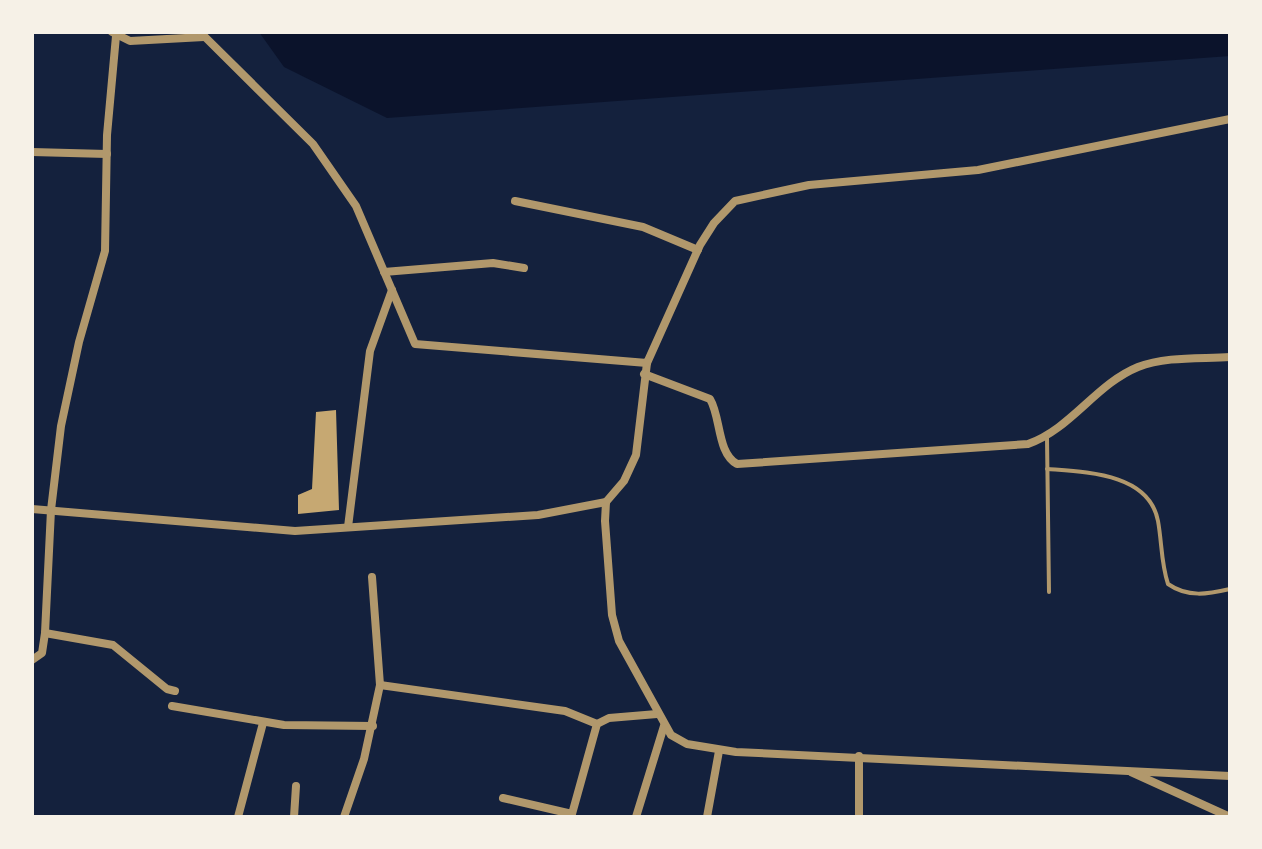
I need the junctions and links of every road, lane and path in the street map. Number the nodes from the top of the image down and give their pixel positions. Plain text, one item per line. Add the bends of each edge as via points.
1 (114, 34) edge
2 (202, 35) edge
3 (1230, 119) edge
4 (32, 152) edge
5 (107, 154) junction
6 (515, 201) dead end
7 (698, 250) junction
8 (524, 268) dead end
9 (384, 272) junction
10 (392, 290) junction
11 (1230, 357) edge
12 (647, 363) junction
13 (644, 374) junction
14 (1047, 438) junction
15 (1047, 469) junction
16 (606, 502) junction
17 (32, 509) edge
18 (51, 510) junction
19 (348, 527) junction
20 (372, 577) dead end
21 (1230, 589) edge
22 (1049, 592) dead end
23 (45, 633) junction
24 (32, 660) edge
25 (380, 685) junction
26 (175, 691) dead end
27 (172, 706) dead end
28 (657, 714) junction
29 (263, 723) junction
30 (597, 724) junction
31 (373, 726) junction
32 (664, 726) junction
33 (719, 751) junction
34 (859, 756) junction
35 (1122, 769) junction
36 (1230, 776) edge
37 (296, 786) dead end
38 (503, 798) dead end
39 (238, 817) edge
40 (296, 817) edge
41 (344, 817) edge
42 (636, 817) edge
43 (707, 817) edge
44 (859, 817) edge
45 (1230, 817) edge

1 - 2 street via 130,41
1 - 5 street
2 - 9 street via 313,144 356,206
3 - 7 street via 978,170 809,185 735,201
4 - 5 street
5 - 18 street via 105,251 61,426
6 - 7 street via 643,227
7 - 12 street
8 - 9 street via 493,263
9 - 10 street
10 - 12 street via 415,344
10 - 19 street via 370,351
11 - 14 street via 1140,366
12 - 13 street
13 - 14 street via 710,399 726,452 737,464 1028,444
13 - 16 street via 636,455
14 - 15 lane
15 - 21 lane via 1093,472 1144,493 1158,519 1168,584 1194,594
15 - 22 lane
16 - 19 street via 538,515
16 - 28 street via 612,615 619,641
17 - 18 street
18 - 19 street via 295,531
18 - 23 street
20 - 25 street
23 - 24 street via 42,653
23 - 26 street via 113,645
25 - 30 street via 565,711
25 - 31 street
27 - 29 street
28 - 30 street
28 - 32 street
29 - 31 street
29 - 39 street
30 - 38 street via 572,814
31 - 41 street
32 - 33 street via 687,744
32 - 42 street
33 - 34 street
33 - 43 street
34 - 35 street
34 - 44 street
35 - 36 street
35 - 45 street
37 - 40 street

